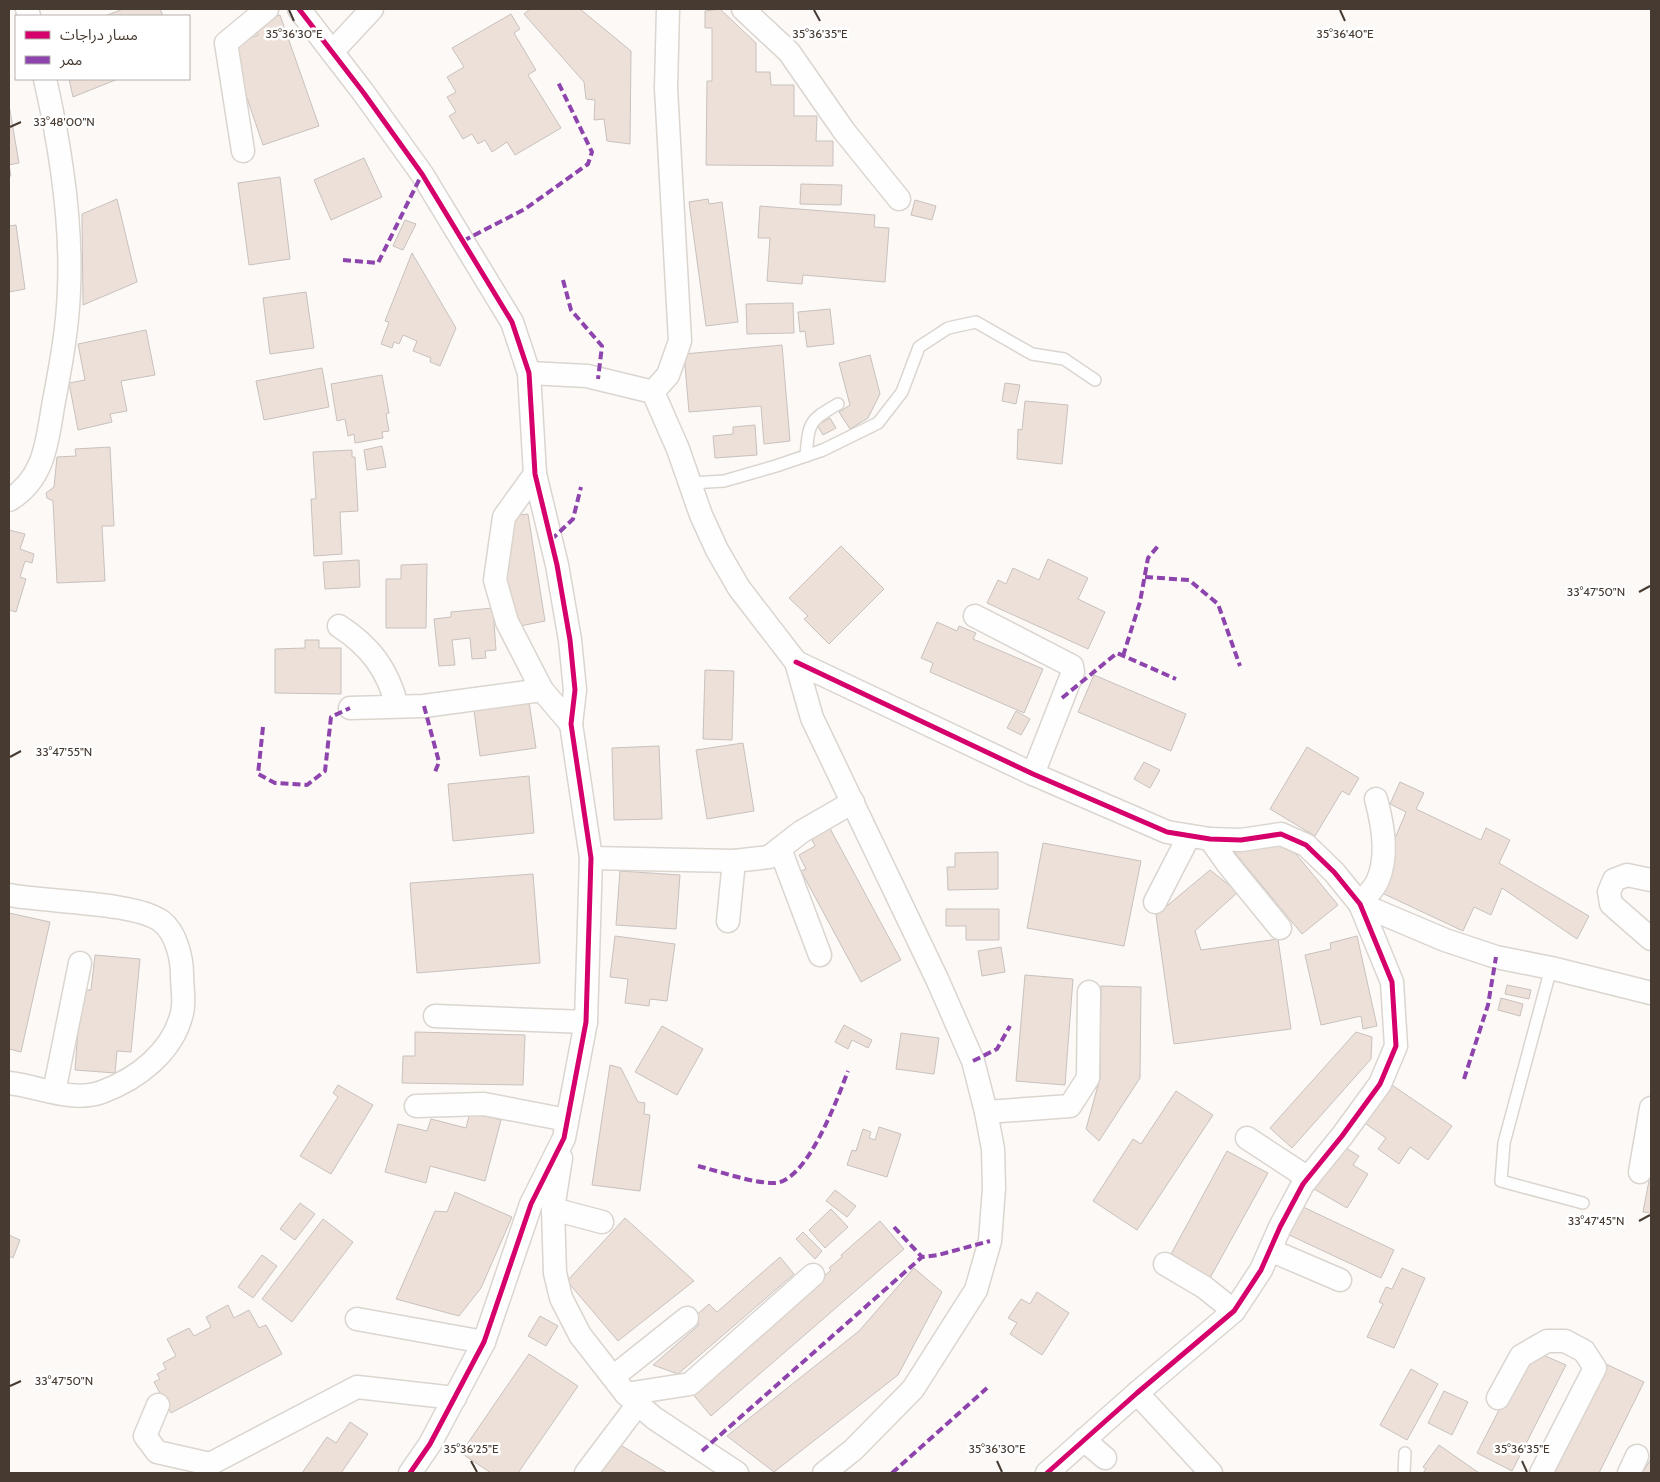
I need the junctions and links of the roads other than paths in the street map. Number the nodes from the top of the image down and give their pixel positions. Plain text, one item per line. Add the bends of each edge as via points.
1 (267, 9) edge
2 (299, 9) edge
3 (372, 9) edge
4 (668, 9) edge
5 (743, 9) edge
6 (332, 52) junction
7 (45, 80) edge
8 (243, 151) dead end
9 (899, 199) dead end
10 (529, 373) junction
11 (1095, 380) dead end
12 (653, 392) junction
13 (838, 404) dead end
14 (806, 456) junction
15 (536, 474) junction
16 (691, 483) junction
17 (9, 500) edge
18 (975, 616) dead end
19 (339, 626) dead end
20 (796, 662) junction
21 (542, 690) junction
22 (397, 706) junction
23 (350, 708) dead end
24 (571, 724) junction
25 (1033, 774) junction
26 (1376, 800) dead end
27 (853, 802) junction
28 (1200, 837) junction
29 (780, 849) junction
30 (591, 858) junction
31 (734, 861) junction
32 (1651, 880) edge
33 (9, 895) edge
34 (1155, 902) dead end
35 (1360, 904) junction
36 (728, 922) dead end
37 (1280, 928) dead end
38 (1651, 939) edge
39 (820, 955) dead end
40 (80, 962) dead end
41 (1551, 968) junction
42 (1089, 992) dead end
43 (1651, 993) edge
44 (436, 1016) dead end
45 (586, 1022) junction
46 (9, 1083) edge
47 (54, 1092) junction
48 (416, 1106) dead end
49 (1651, 1108) edge
50 (986, 1112) junction
51 (565, 1129) junction
52 (1247, 1138) dead end
53 (1640, 1172) dead end
54 (1308, 1178) junction
55 (1583, 1203) dead end
56 (553, 1208) junction
57 (602, 1222) dead end
58 (1270, 1250) junction
59 (1165, 1264) dead end
60 (813, 1275) dead end
61 (1340, 1280) dead end
62 (1234, 1311) junction
63 (687, 1318) dead end
64 (357, 1319) dead end
65 (484, 1342) junction
66 (625, 1391) junction
67 (1137, 1393) junction
68 (455, 1398) junction
69 (1498, 1398) dead end
70 (158, 1405) dead end
71 (1084, 1440) junction
72 (1405, 1453) dead end
73 (1105, 1458) dead end
74 (213, 1468) edge
75 (410, 1473) edge
76 (586, 1473) edge
77 (737, 1473) edge
78 (824, 1473) edge
79 (1047, 1473) edge
80 (1211, 1473) edge
81 (1404, 1473) edge
82 (1541, 1473) edge

1 - 8 street via 226,43
2 - 6 street
3 - 6 street
4 - 12 street via 666,88 680,340 668,375
5 - 9 street via 789,52 844,131
6 - 10 street via 422,174 458,232 512,322
7 - 17 street via 66,205 70,288 44,459 30,481
10 - 12 street via 587,376
10 - 15 street
11 - 14 lane via 1064,359 1032,354 976,322 948,328 920,347 902,392 878,423
12 - 16 street
13 - 14 lane via 816,416 809,427
14 - 16 lane via 724,481
15 - 21 street via 504,517 495,580 507,622
15 - 24 street via 558,565 570,640 575,690
16 - 20 street via 717,550 740,588
18 - 25 street via 1072,666
19 - 22 street via 360,640 381,664
20 - 25 street
20 - 27 street via 812,718
21 - 22 street via 424,706
21 - 24 street
22 - 23 street
24 - 30 street
25 - 28 street via 1167,832
26 - 35 street via 1382,820 1384,850 1377,882
27 - 29 street via 801,832
27 - 50 street via 969,1052
28 - 34 street
28 - 35 street via 1241,840 1281,834 1306,845
28 - 37 street via 1227,863
29 - 31 street via 769,857
29 - 39 street
30 - 31 street
30 - 45 street
31 - 36 street
32 - 38 street via 1627,875 1614,880 1609,892 1610,904
33 - 47 street via 111,906 147,914 162,921 176,942 182,962 182,1013 170,1040 154,1060 129,1080 100,1093 71,1095
35 - 41 street via 1445,940
35 - 54 street via 1392,982 1396,1046 1380,1084
40 - 47 street
41 - 43 street
41 - 55 lane via 1504,1143 1501,1181
42 - 50 street via 1088,1078 1070,1106
44 - 45 street
45 - 51 street
46 - 47 street
48 - 51 street via 484,1104
49 - 53 street
50 - 78 street via 993,1149 993,1197 990,1241 976,1290 913,1389 853,1450
51 - 56 street
51 - 65 street via 531,1204
52 - 54 street
54 - 58 street
56 - 57 street
56 - 66 street via 555,1273 561,1298 580,1335
58 - 61 street
58 - 62 street
59 - 62 street via 1204,1287
60 - 66 street via 690,1384
62 - 67 street
63 - 66 street
64 - 65 street
65 - 68 street
66 - 76 street
66 - 77 street via 654,1418
67 - 71 street
67 - 80 street
68 - 74 street via 357,1387
68 - 75 street
69 - 82 street via 1521,1356 1547,1341 1565,1341 1584,1351 1595,1368
70 - 74 street via 145,1436 158,1452
71 - 73 street
71 - 79 street
72 - 81 lane

